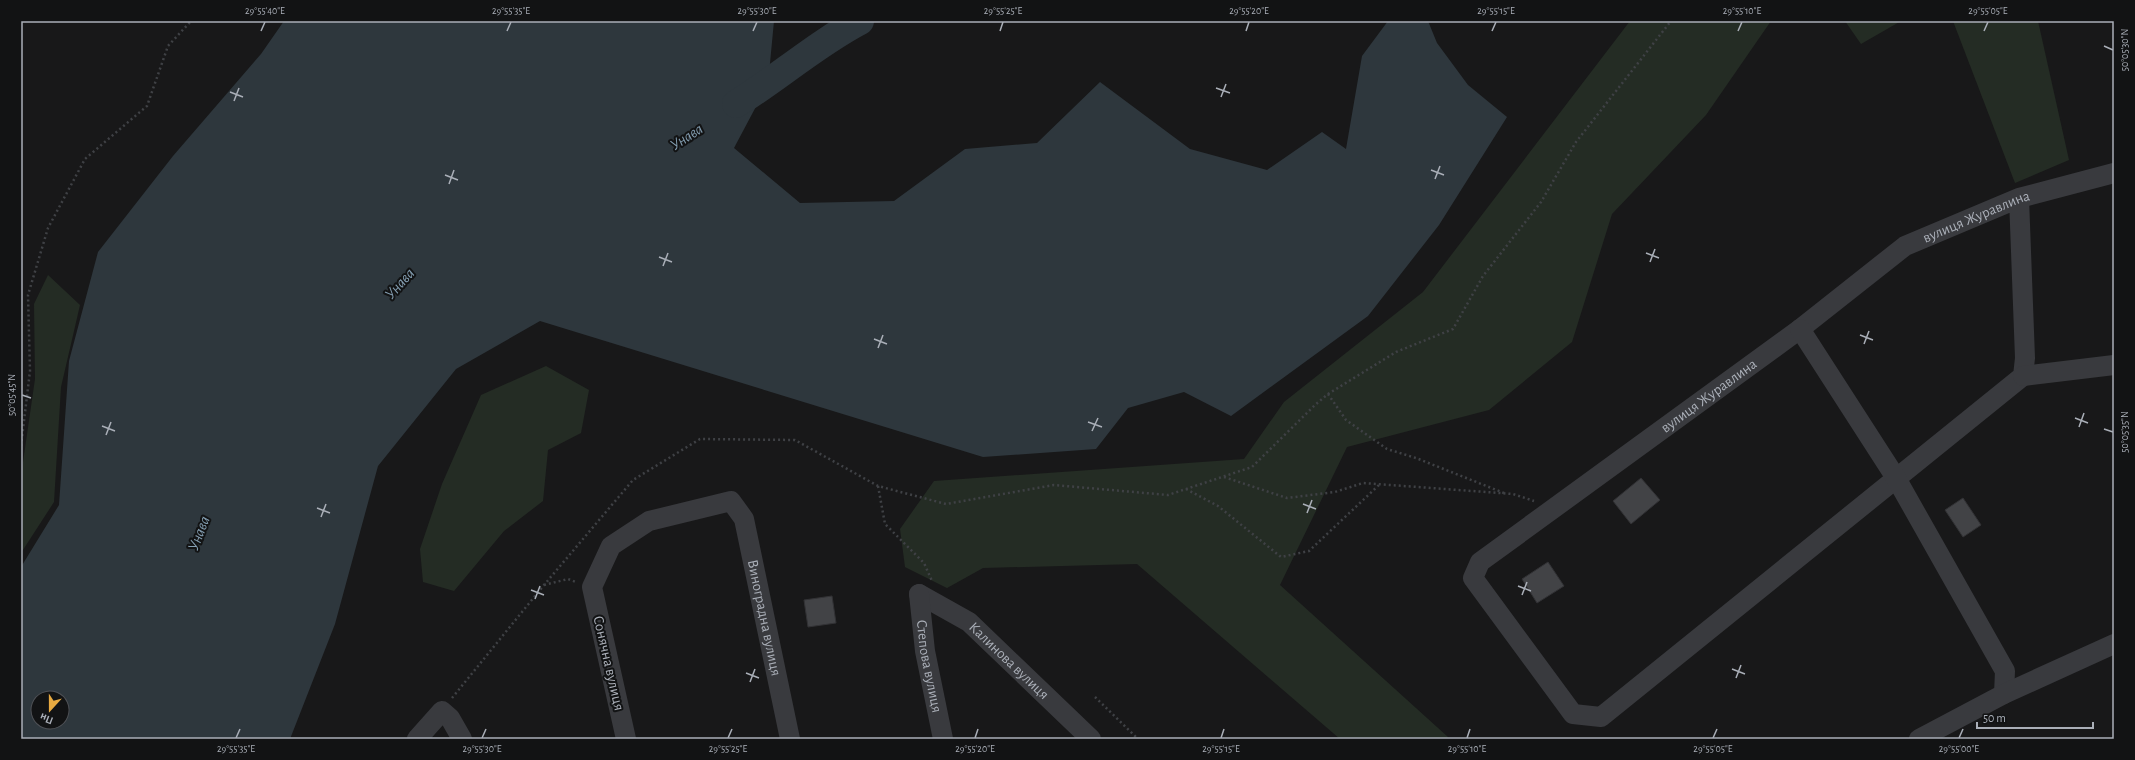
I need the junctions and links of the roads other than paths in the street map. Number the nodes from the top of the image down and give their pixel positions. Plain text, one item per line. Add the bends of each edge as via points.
1 (2114, 173) edge
2 (2018, 198) junction
3 (1800, 329) junction
4 (2114, 365) edge
5 (2023, 376) junction
6 (1896, 478) junction
7 (731, 501) joint
8 (926, 588) joint
9 (2114, 644) edge
10 (2004, 694) junction
11 (417, 739) edge
12 (462, 739) edge
13 (626, 739) edge
14 (790, 739) edge
15 (943, 739) edge
16 (1091, 739) edge
17 (1919, 739) edge

1 - 2 street, вулиця Журавлина
2 - 3 street, вулиця Журавлина via 1905,246
2 - 5 street via 2025,358
3 - 6 street
3 - 6 street, вулиця Журавлина via 1480,562 1473,578 1574,714 1601,717
4 - 5 street
5 - 6 street
6 - 10 street via 2005,671
7 - 13 street, Сонячна вулиця via 649,521 611,546 592,587
7 - 14 street, Виноградна вулиця via 744,519
8 - 15 street, Степова вулиця via 925,651
8 - 16 street, Калинова вулиця via 969,622
9 - 10 street
10 - 17 street
11 - 12 street via 442,711 450,718

